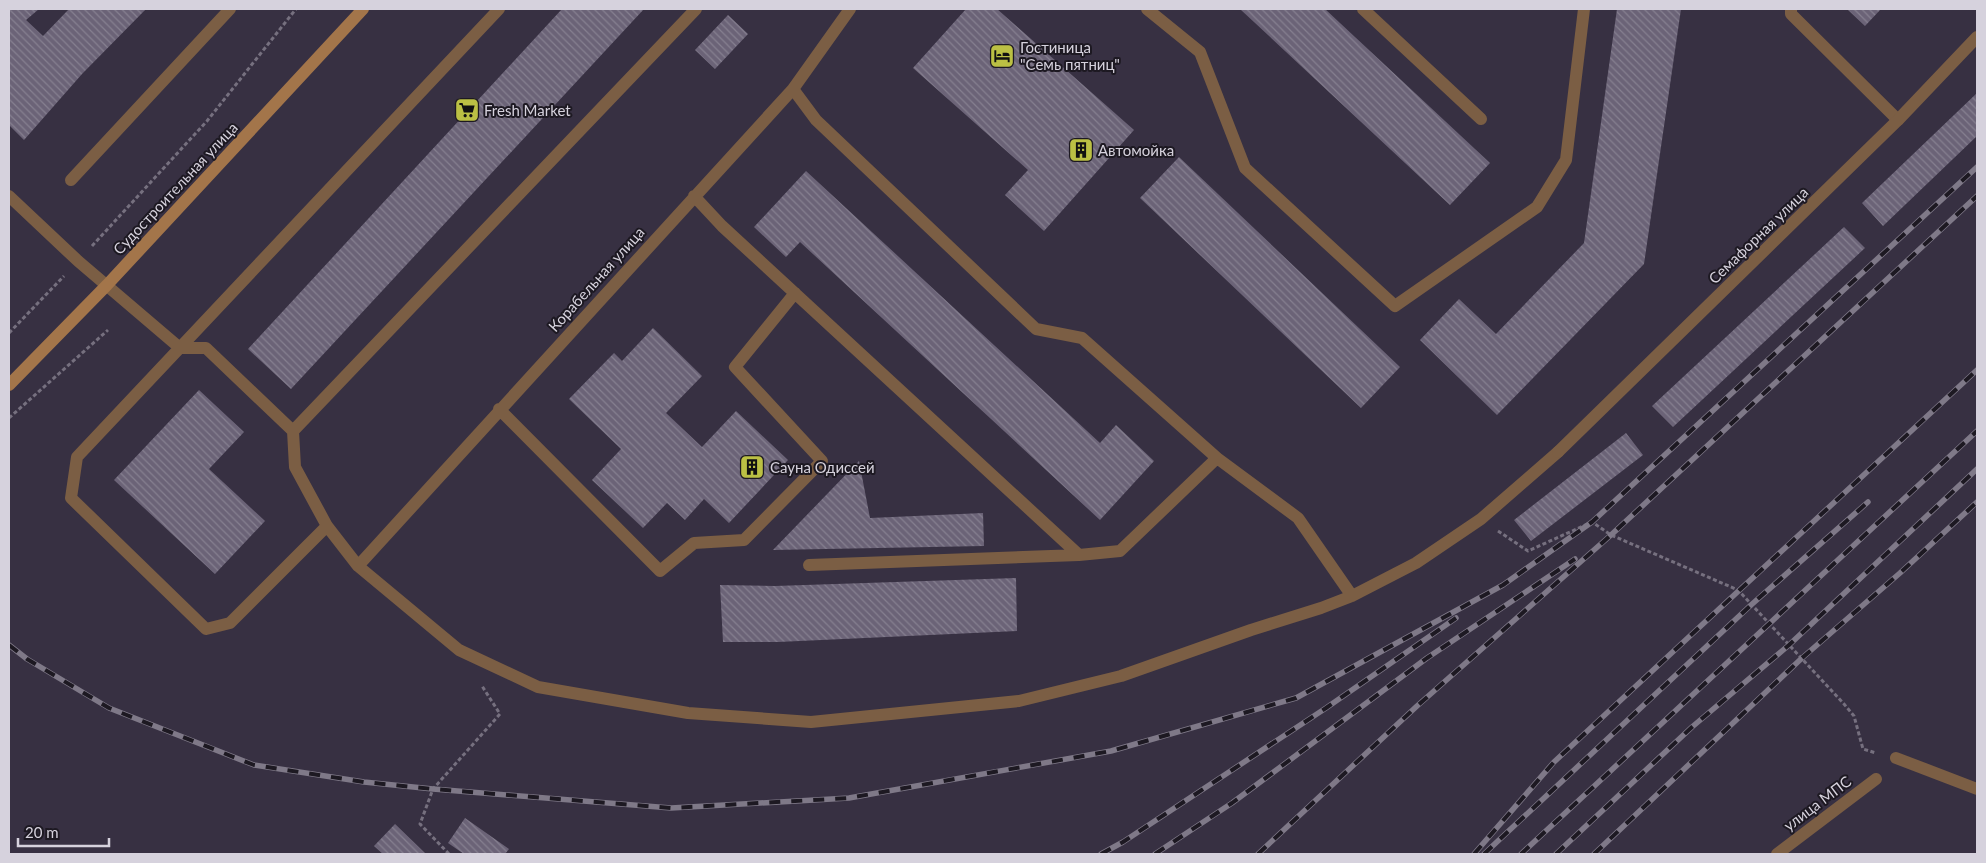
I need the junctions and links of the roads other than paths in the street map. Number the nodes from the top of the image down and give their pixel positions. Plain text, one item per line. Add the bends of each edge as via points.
1 (230, 9) edge
2 (363, 9) edge
3 (499, 9) edge
4 (696, 9) edge
5 (1147, 9) edge
6 (1363, 9) edge
7 (1584, 9) edge
8 (1791, 9) edge
9 (846, 10) edge
10 (1977, 37) edge
11 (792, 89) junction
12 (1481, 119) dead end
13 (1898, 120) junction
14 (71, 180) dead end
15 (9, 196) edge
16 (694, 196) junction
17 (107, 285) junction
18 (795, 292) junction
19 (180, 348) junction
20 (9, 386) edge
21 (499, 409) junction
22 (294, 431) junction
23 (1217, 458) junction
24 (327, 526) junction
25 (1079, 555) junction
26 (809, 565) dead end
27 (358, 566) junction
28 (1352, 596) junction
29 (1896, 758) dead end
30 (1876, 779) dead end
31 (1977, 789) edge
32 (1777, 854) edge

1 - 14 street
2 - 17 main road, Судостроительная улица
3 - 19 street
4 - 22 street
5 - 7 street via 1200,52 1245,168 1395,306 1537,207 1566,160
6 - 12 street
8 - 13 street via 1791,14
9 - 11 street, Корабельная улица
10 - 13 street, Семафорная улица
11 - 16 street, Корабельная улица
11 - 23 street via 816,120 1036,329 1082,338
13 - 28 street, Семафорная улица via 1558,452 1482,519 1416,563
15 - 17 street
16 - 18 street
16 - 21 street, Корабельная улица
17 - 19 street
17 - 20 main road, Судостроительная улица
18 - 21 street via 735,367 822,461 744,540 694,543 660,570
18 - 25 street
19 - 22 street via 206,348
19 - 24 street via 77,457 71,498 206,629 230,623
21 - 27 street, Корабельная улица
22 - 24 street, Семафорная улица via 295,467
23 - 25 street via 1120,551
23 - 28 street via 1298,518
24 - 27 street, Семафорная улица
25 - 26 street
27 - 28 street, Семафорная улица via 459,650 538,687 688,713 811,722 1019,701 1121,676
29 - 31 street
30 - 32 street, улица МПС

